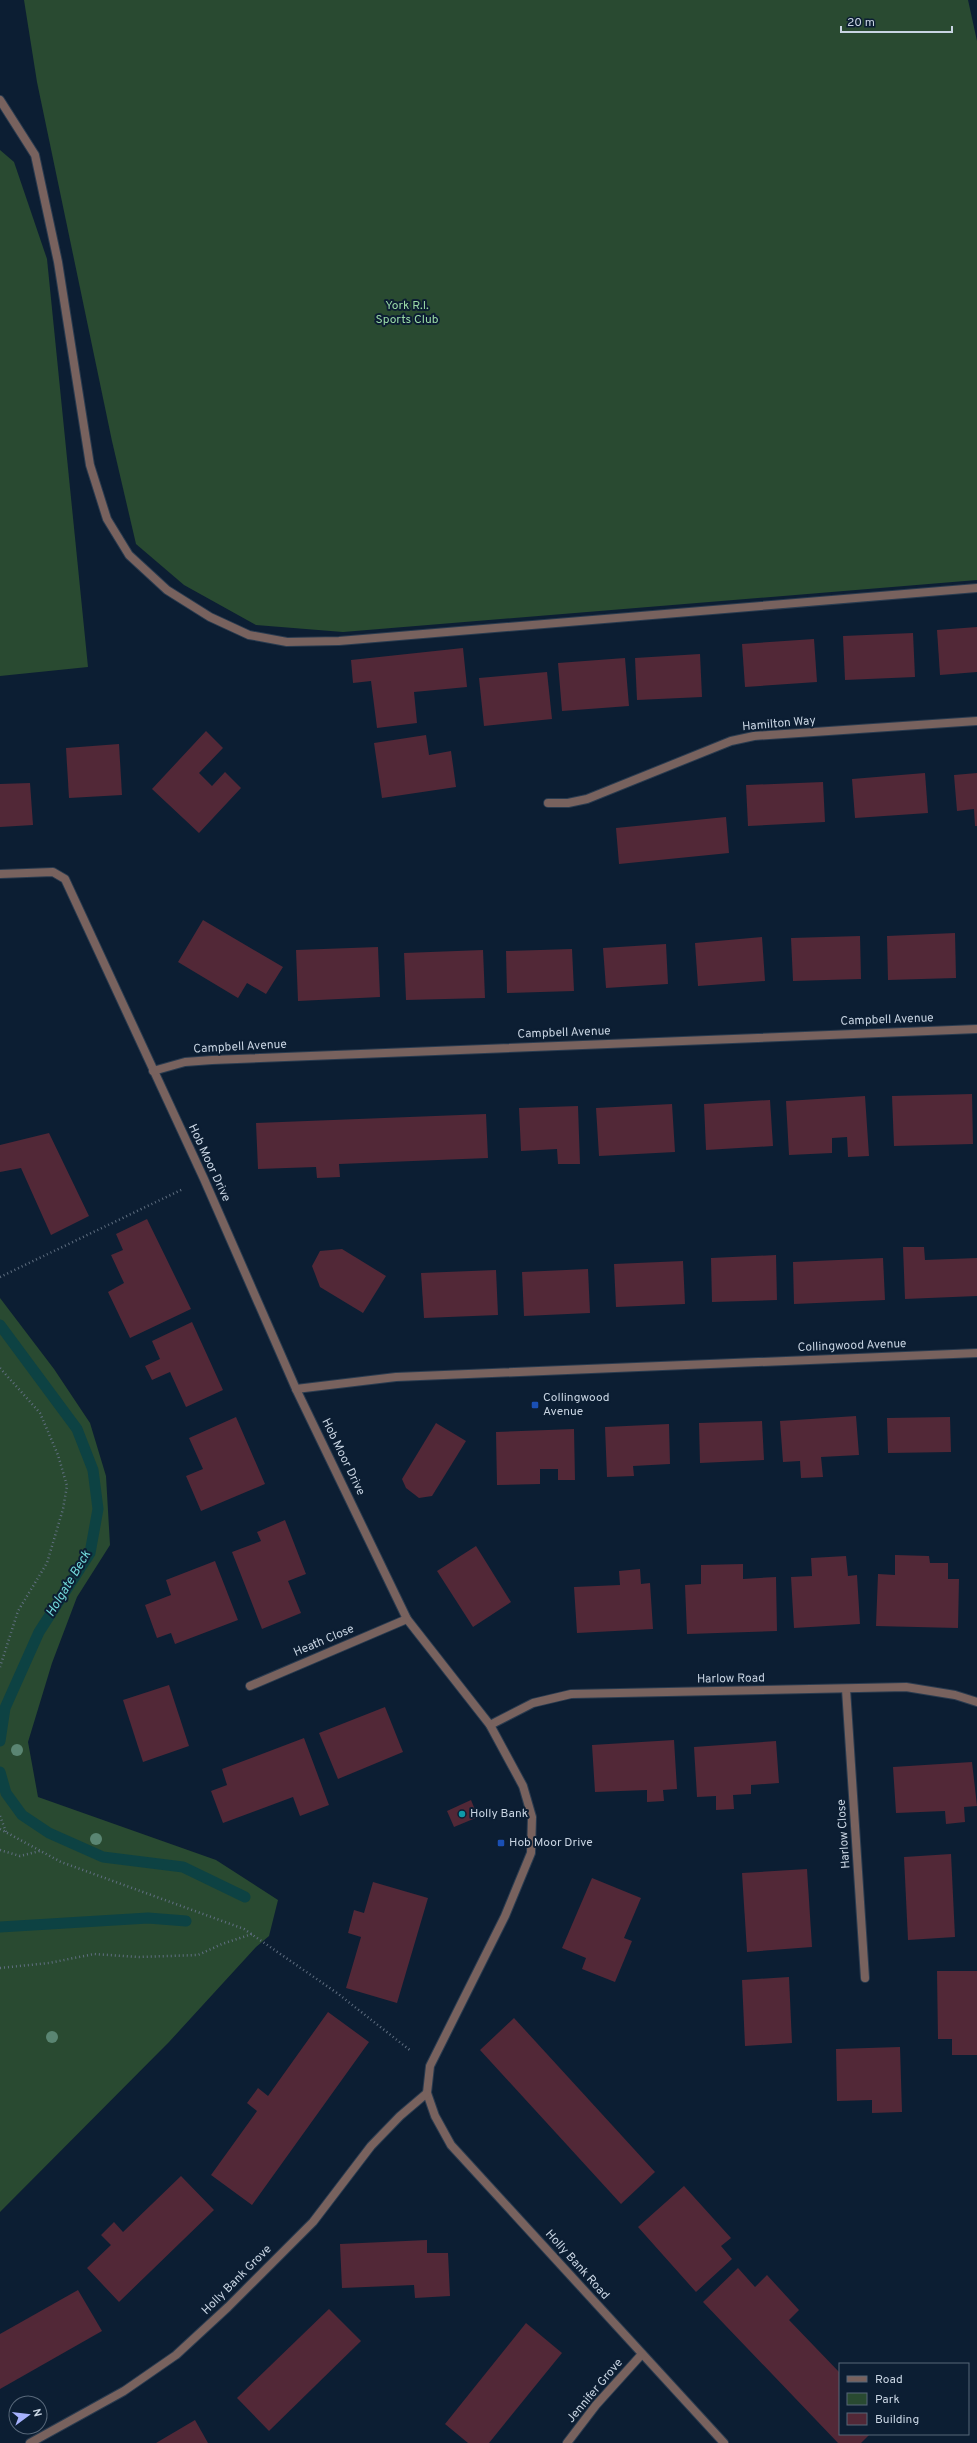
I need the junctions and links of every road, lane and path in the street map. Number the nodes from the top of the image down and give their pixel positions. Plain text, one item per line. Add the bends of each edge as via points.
1 (0, 100) edge
2 (977, 588) edge
3 (977, 721) edge
4 (548, 803) dead end
5 (0, 874) edge
6 (977, 1029) edge
7 (153, 1071) junction
8 (204, 1179) junction
9 (0, 1277) edge
10 (977, 1353) edge
11 (0, 1368) edge
12 (296, 1389) junction
13 (407, 1619) junction
14 (0, 1667) edge
15 (250, 1686) dead end
16 (846, 1689) junction
17 (977, 1702) edge
18 (490, 1725) junction
19 (0, 1816) edge
20 (0, 1828) edge
21 (6, 1832) junction
22 (0, 1850) edge
23 (41, 1850) junction
24 (252, 1934) junction
25 (0, 1968) edge
26 (865, 1978) dead end
27 (430, 2066) junction
28 (427, 2093) junction
29 (642, 2354) junction
30 (30, 2443) edge
31 (567, 2443) edge
32 (724, 2443) edge

1 - 2 street via 35,154 58,262 90,465 107,519 129,555 167,590 210,617 249,635 287,642 339,642
3 - 4 street, Hamilton Way via 754,736 731,741 587,799 568,803
5 - 7 street, Hob Moor Drive via 53,872 65,879
6 - 7 street, Campbell Avenue via 212,1060 185,1062
7 - 8 street, Hob Moor Drive
8 - 9 path
8 - 12 street, Hob Moor Drive
10 - 12 street, Collingwood Avenue via 396,1377
11 - 14 path via 40,1413 58,1455 66,1486 47,1563 18,1612
12 - 13 street, Hob Moor Drive
13 - 15 street, Heath Close
13 - 18 street, Hob Moor Drive
16 - 17 street, Harlow Road via 906,1687 955,1695
16 - 18 street, Harlow Road via 571,1694 533,1703
16 - 26 street, Harlow Close
18 - 27 street, Hob Moor Drive via 523,1786 532,1817 531,1853 505,1916
19 - 21 path
20 - 21 path
21 - 23 path
22 - 23 path via 20,1856
23 - 24 path via 61,1862
24 - 25 path via 198,1955 139,1957 94,1954 49,1963
24 - 27 path via 337,1993
27 - 28 street, Hob Moor Drive
28 - 29 street, Holly Bank Road via 435,2116 451,2145
28 - 30 street, Holly Bank Grove via 371,2146 313,2222 228,2308 176,2355 124,2391
29 - 31 street, Jennifer Grove via 596,2405
29 - 32 street, Holly Bank Road

